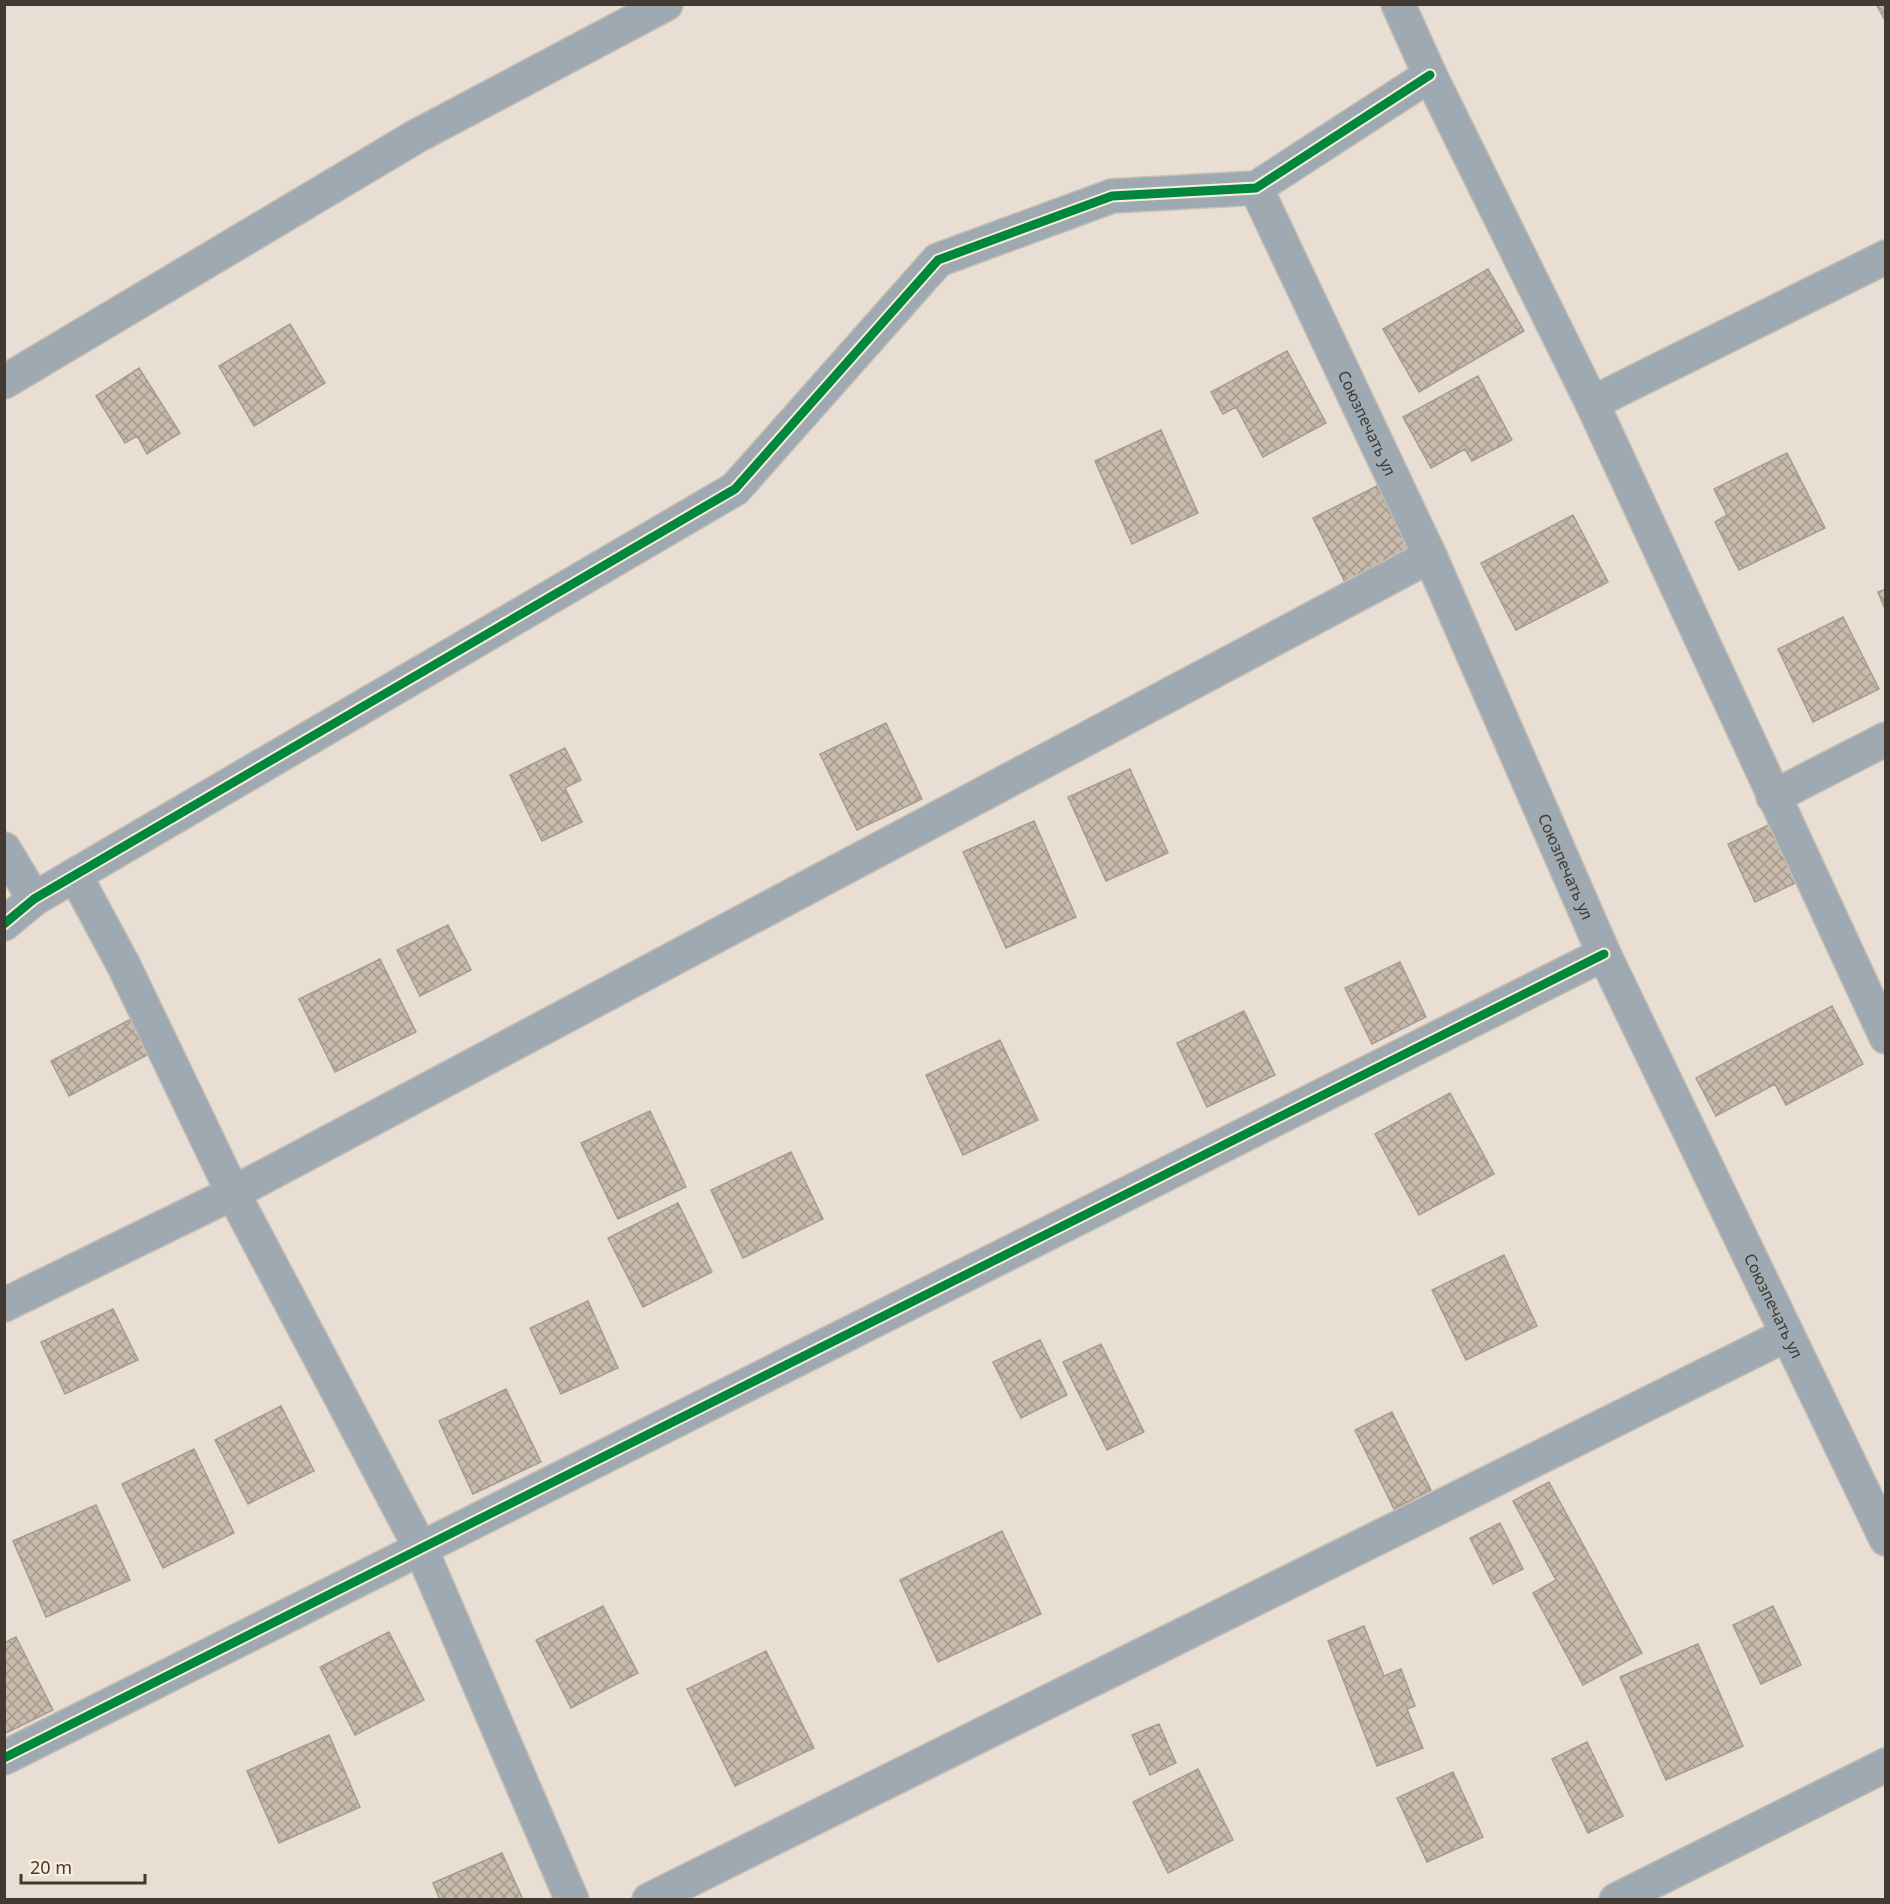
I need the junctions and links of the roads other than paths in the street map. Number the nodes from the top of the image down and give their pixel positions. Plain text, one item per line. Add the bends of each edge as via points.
1 (666, 4) edge
2 (1398, 4) edge
3 (1430, 75) junction
4 (1256, 188) junction
5 (1886, 257) edge
6 (4, 382) edge
7 (1592, 403) junction
8 (1430, 556) junction
9 (1886, 739) edge
10 (1773, 797) junction
11 (4, 849) edge
12 (75, 875) junction
13 (34, 899) junction
14 (4, 924) edge
15 (1604, 954) junction
16 (1886, 1037) edge
17 (233, 1193) junction
18 (4, 1305) edge
19 (1786, 1335) junction
20 (1886, 1539) edge
21 (421, 1550) junction
22 (4, 1758) edge
23 (1886, 1765) edge
24 (572, 1899) edge
25 (649, 1899) edge
26 (1616, 1899) edge

1 - 6 street via 415,137
2 - 3 street
3 - 4 street
3 - 7 street
4 - 8 street, Союзпечать ул
4 - 12 street via 1112,196 938,260 735,489
5 - 7 street
7 - 10 street
8 - 15 street, Союзпечать ул
8 - 17 street
9 - 10 street
10 - 16 street
11 - 13 street
12 - 13 street
12 - 17 street via 124,966
13 - 14 street
15 - 19 street, Союзпечать ул
15 - 21 street
17 - 18 street
17 - 21 street
19 - 20 street, Союзпечать ул
19 - 25 street
21 - 22 street
21 - 24 street
23 - 26 street

